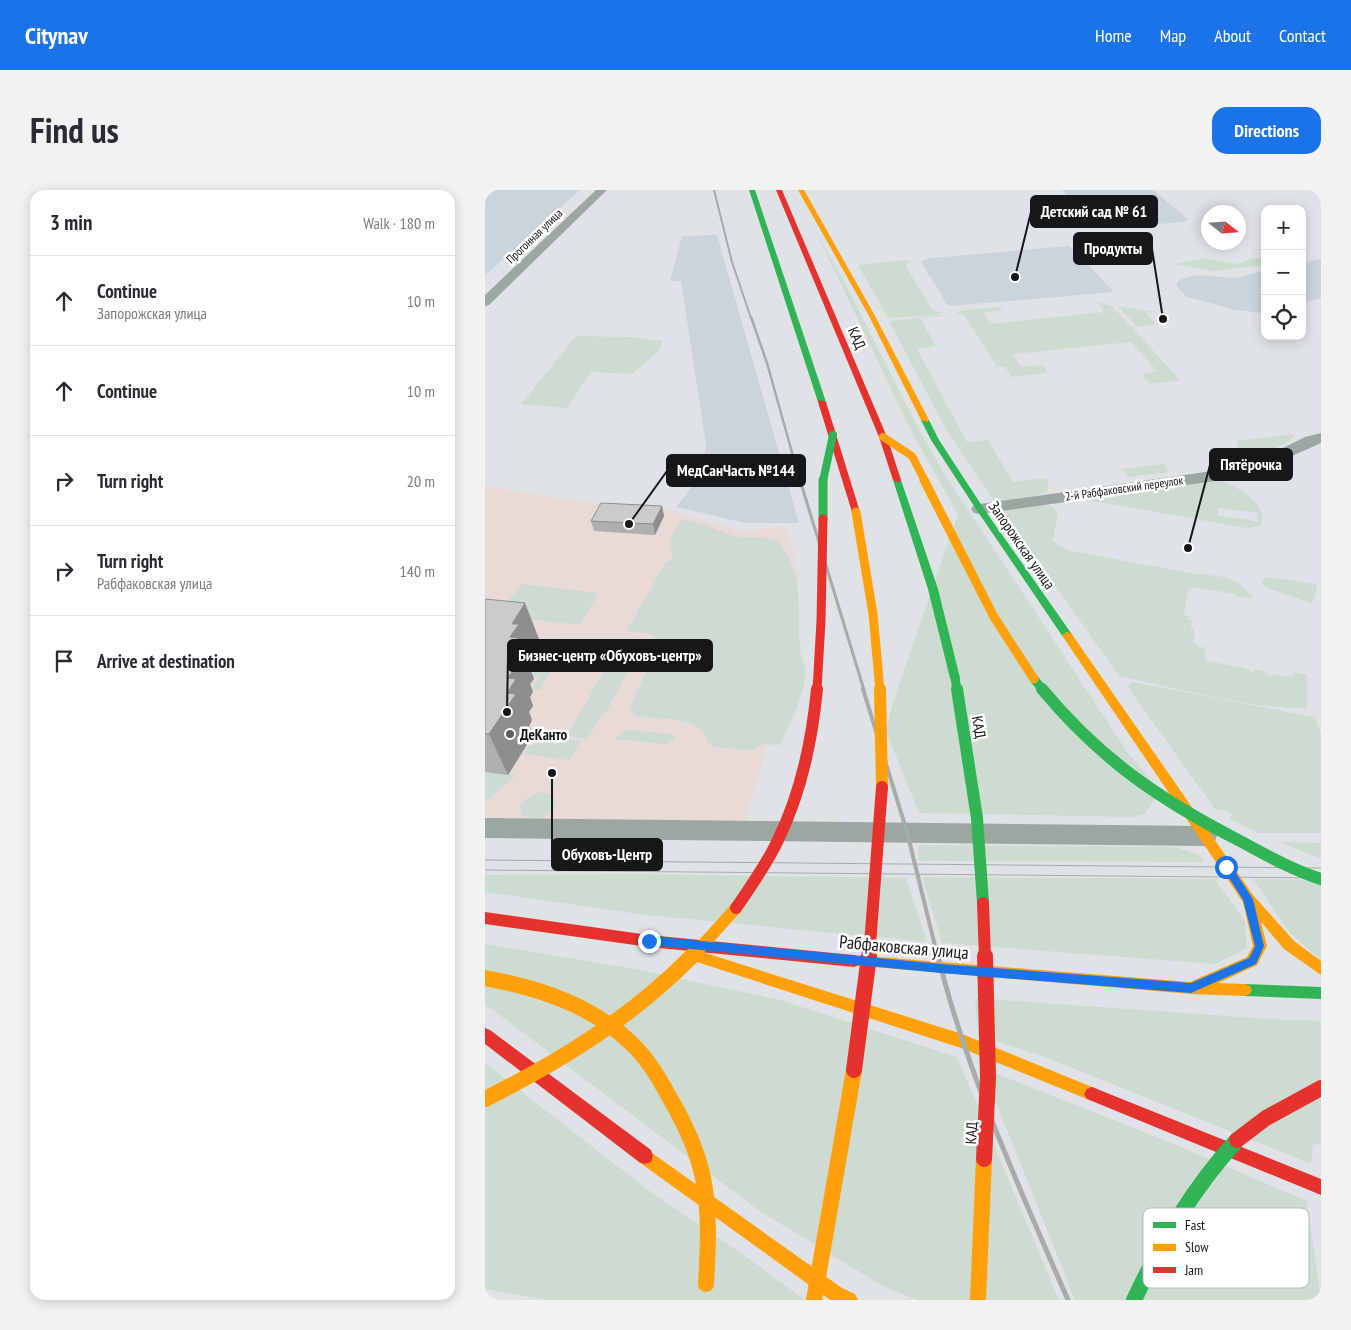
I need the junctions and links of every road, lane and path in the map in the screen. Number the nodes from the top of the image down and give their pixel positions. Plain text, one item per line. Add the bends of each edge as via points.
1 (603, 190) edge
2 (752, 190) edge
3 (779, 190) edge
4 (801, 190) edge
5 (485, 302) edge
6 (833, 435) junction
7 (883, 437) junction
8 (1321, 438) edge
9 (980, 509) junction
10 (485, 828) edge
11 (1205, 836) junction
12 (1321, 879) edge
13 (1248, 899) junction
14 (485, 918) edge
15 (649, 941) junction
16 (1321, 968) edge
17 (485, 978) edge
18 (1191, 988) junction
19 (1321, 993) edge
20 (485, 1035) edge
21 (1321, 1088) edge
22 (485, 1099) edge
23 (1321, 1187) edge
24 (1183, 1208) edge
25 (1143, 1280) edge
26 (705, 1292) dead end
27 (814, 1300) edge
28 (849, 1300) edge
29 (978, 1300) edge
30 (1134, 1300) edge

1 - 5 street, Прогонная улица
2 - 6 main road
3 - 7 main road, КАД
4 - 9 main road, Запорожская улица via 871,314 935,440
6 - 22 main road, bridge via 823,480 813,729 804,770 777,843 742,898 708,941 674,976 563,1059
6 - 27 main road, bridge via 855,512 873,601 882,702 882,796 876,894 856,1064
7 - 12 main road, bridge via 912,456 995,617 1033,678 1062,713 1098,749 1153,792 1212,828
7 - 29 main road, КАД, bridge via 933,589 955,678 970,767 982,876 988,1078
8 - 9 street, 2-й Рабфаковский переулок via 1229,474
9 - 11 main road, Запорожская улица
10 - 11 street
11 - 13 main road, Запорожская улица
13 - 16 main road via 1289,945
13 - 18 main road via 1259,946 1252,961
14 - 15 main road, Рабфаковская улица
15 - 18 main road, Рабфаковская улица via 941,969
15 - 23 main road via 962,1041
17 - 26 main road, bridge via 536,990 574,1004 627,1040 660,1079 686,1128 703,1176 709,1224
18 - 19 main road, Рабфаковская улица
20 - 28 main road via 659,1166 836,1294
21 - 24 main road, bridge via 1237,1139
25 - 30 main road, bridge

